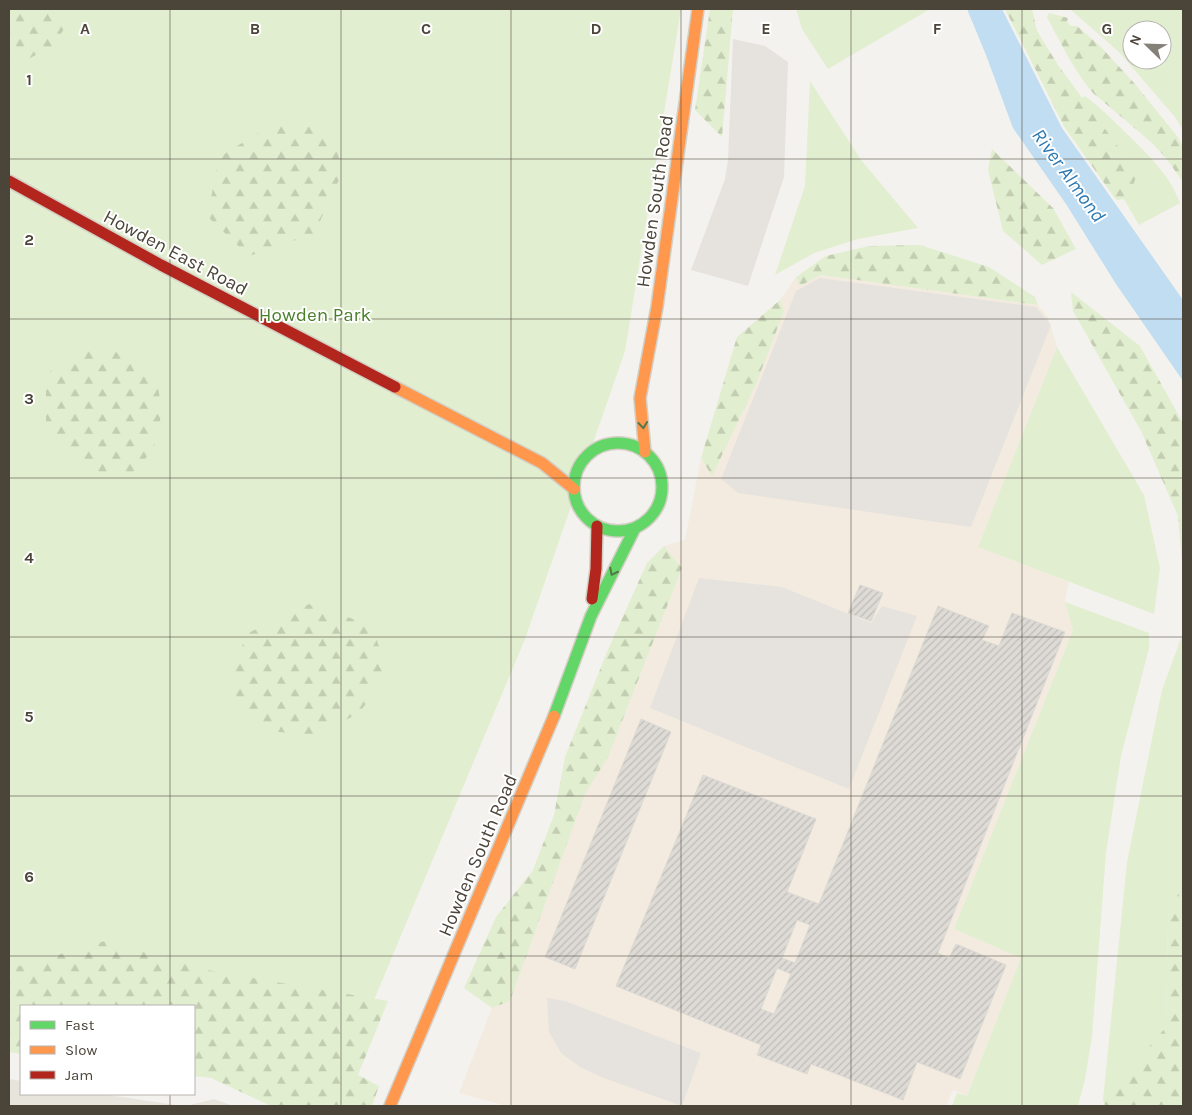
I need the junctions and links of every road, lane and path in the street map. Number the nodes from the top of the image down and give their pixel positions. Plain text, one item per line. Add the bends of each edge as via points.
1 (698, 9) edge
2 (9, 181) edge
3 (640, 398) junction
4 (630, 413) dead end
5 (620, 428) dead end
6 (611, 443) junction
7 (645, 452) junction
8 (571, 462) junction
9 (542, 463) junction
10 (574, 489) junction
11 (597, 526) junction
12 (635, 528) junction
13 (591, 616) junction
14 (390, 1106) edge

1 - 3 main road, Howden South Road via 657,307
2 - 9 main road, Howden East Road via 161,265
3 - 4 main road, Howden South Road
3 -> 7 main road, Howden South Road
5 - 6 main road
6 - 7 main road via 629,444
6 - 8 main road
7 - 12 main road, Howden South Road via 656,463 662,477 662,489 654,513
8 - 9 main road
8 - 10 main road via 575,475
9 - 10 main road, Howden East Road
10 - 11 main road via 580,510
11 - 12 main road via 622,531
11 - 13 main road, Howden South Road
12 -> 13 main road, Howden South Road
13 - 14 main road, Howden South Road via 560,703

